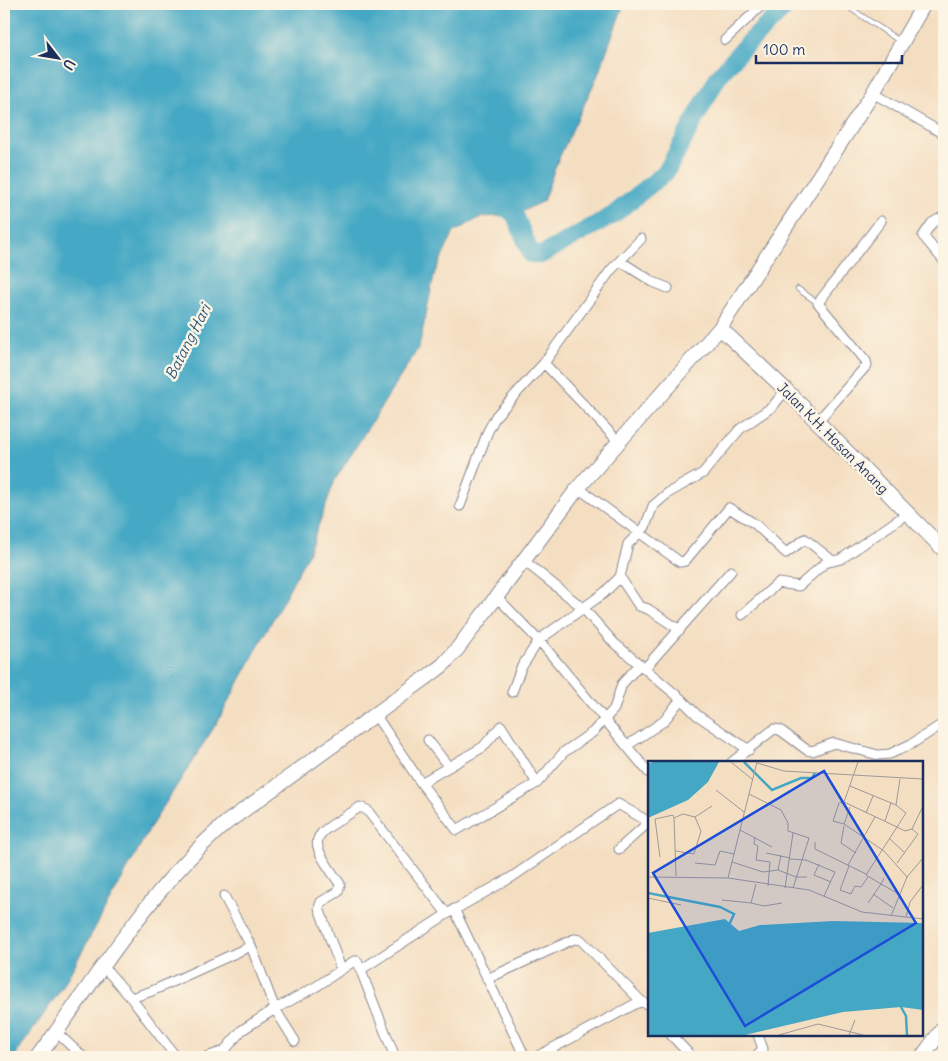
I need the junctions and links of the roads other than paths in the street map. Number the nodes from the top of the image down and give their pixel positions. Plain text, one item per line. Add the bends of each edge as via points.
1 (763, 4) edge
2 (844, 4) edge
3 (924, 4) edge
4 (725, 40) dead end
5 (902, 42) junction
6 (873, 93) junction
7 (944, 134) edge
8 (944, 216) edge
9 (881, 221) dead end
10 (641, 239) dead end
11 (620, 261) junction
12 (944, 261) edge
13 (668, 288) dead end
14 (798, 289) dead end
15 (818, 303) junction
16 (720, 328) junction
17 (544, 363) junction
18 (786, 390) junction
19 (817, 422) junction
20 (618, 441) junction
21 (578, 488) junction
22 (460, 506) dead end
23 (908, 513) junction
24 (639, 533) junction
25 (944, 550) edge
26 (523, 560) junction
27 (833, 561) junction
28 (731, 571) dead end
29 (620, 577) junction
30 (498, 597) junction
31 (582, 608) junction
32 (742, 615) dead end
33 (680, 630) junction
34 (539, 640) junction
35 (642, 666) junction
36 (512, 692) dead end
37 (681, 699) junction
38 (376, 716) junction
39 (604, 719) junction
40 (944, 723) edge
41 (428, 740) dead end
42 (628, 745) junction
43 (749, 750) junction
44 (733, 761) edge
45 (448, 766) junction
46 (648, 772) edge
47 (421, 783) junction
48 (537, 783) junction
49 (648, 821) edge
50 (648, 823) edge
51 (619, 849) dead end
52 (224, 896) dead end
53 (451, 912) junction
54 (252, 946) junction
55 (103, 966) junction
56 (342, 969) junction
57 (362, 969) junction
58 (487, 979) junction
59 (131, 998) junction
60 (646, 1004) edge
61 (275, 1009) junction
62 (944, 1027) edge
63 (56, 1032) junction
64 (672, 1036) edge
65 (758, 1036) edge
66 (295, 1041) dead end
67 (38, 1057) edge
68 (83, 1057) edge
69 (176, 1057) edge
70 (207, 1057) edge
71 (396, 1057) edge
72 (525, 1057) edge
73 (536, 1057) edge
74 (692, 1057) edge
75 (756, 1057) edge
76 (922, 1057) edge

1 - 4 street
2 - 5 lane
3 - 5 street
5 - 6 street
6 - 7 street
6 - 16 street
8 - 12 street via 932,223 923,236
9 - 15 street
10 - 11 street
11 - 13 street
11 - 17 street
14 - 15 lane
15 - 19 street via 867,365
16 - 18 street, Jalan K.H. Hasan Anang
16 - 20 street
17 - 20 street
17 - 22 street via 496,416
18 - 19 street, Jalan K.H. Hasan Anang
18 - 24 street via 772,406 740,429 703,473 653,506 645,527
19 - 23 street, Jalan K.H. Hasan Anang
20 - 21 street
21 - 24 street
21 - 26 street
23 - 25 street, Jalan K.H. Hasan Anang
23 - 27 street via 841,559
24 - 27 street via 675,560 685,561 729,508 755,524 786,552 804,539
24 - 29 street via 628,544
26 - 30 street
26 - 31 street
27 - 32 street via 825,563 799,586 778,583
28 - 33 street
29 - 31 street
29 - 33 street via 639,606
30 - 34 street
30 - 38 street via 443,665
31 - 34 street
31 - 35 street via 614,643
33 - 35 street
34 - 36 street via 521,668
34 - 39 street
35 - 37 street
35 - 39 street via 622,684 616,704
37 - 42 street via 664,721
37 - 43 street via 697,716
38 - 47 street
38 - 55 street via 201,844
39 - 42 street
39 - 48 street via 593,732 564,752
40 - 43 street via 890,754 878,755 834,744 812,751 774,729
41 - 45 street
42 - 46 street
43 - 44 street
45 - 47 street
45 - 48 street via 486,744 501,726
47 - 48 street via 457,830
49 - 53 street via 618,804 512,877
50 - 51 street
52 - 54 street
53 - 56 street via 367,810 360,807 320,832 316,844 318,853 340,884 338,892 321,902 319,908
53 - 57 street
53 - 58 street
54 - 59 street
54 - 61 street
55 - 59 street
55 - 63 street
56 - 57 street via 354,961
56 - 61 street
57 - 71 street
58 - 60 street via 574,939 581,940
58 - 72 street
59 - 69 street
60 - 73 street via 564,1040
61 - 66 street
61 - 70 street via 242,1030 224,1051
62 - 76 street
63 - 67 street
63 - 68 street
64 - 74 street
65 - 75 street via 763,1049

